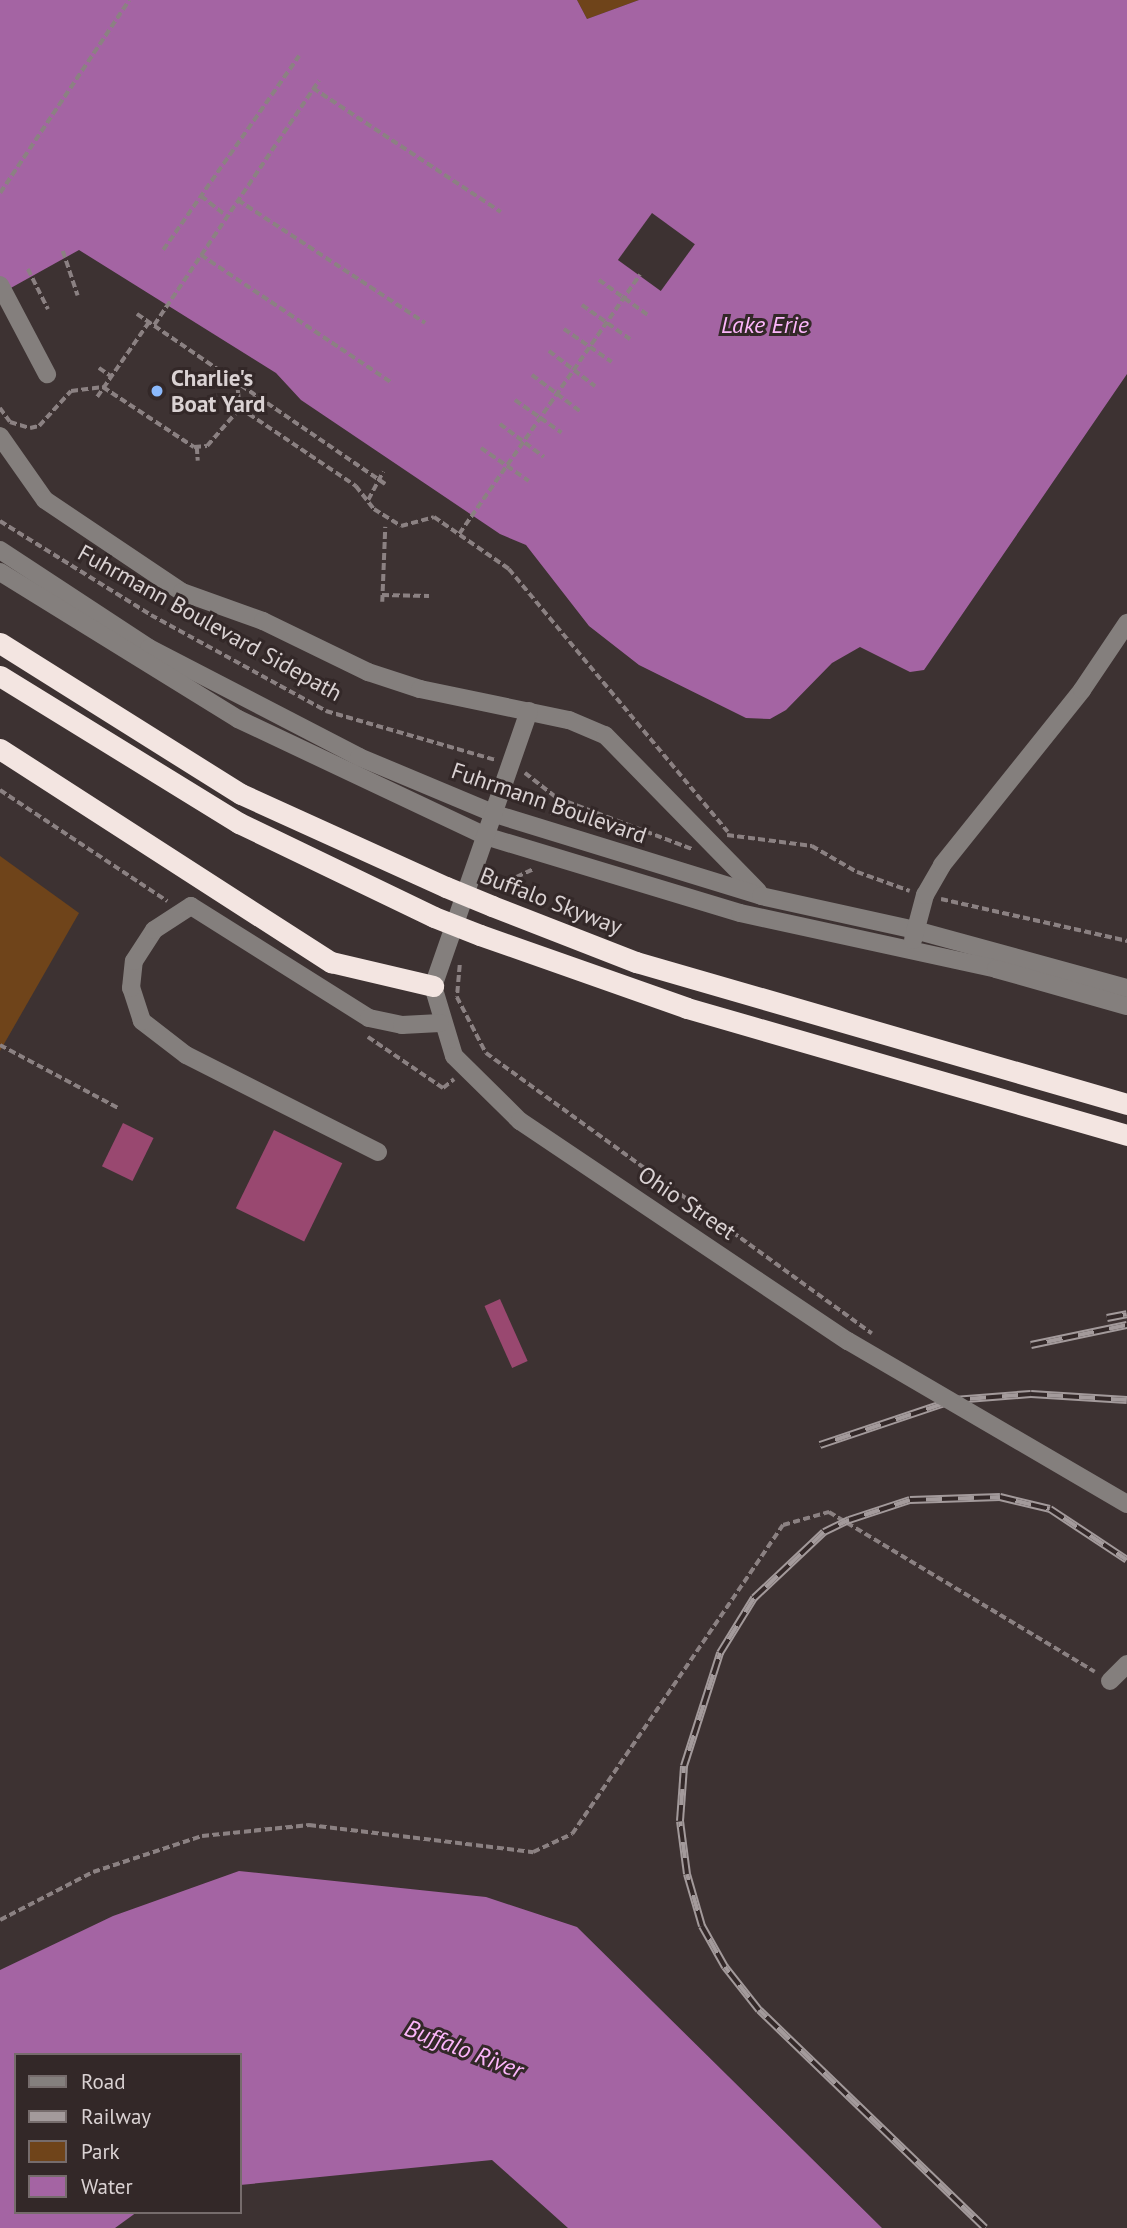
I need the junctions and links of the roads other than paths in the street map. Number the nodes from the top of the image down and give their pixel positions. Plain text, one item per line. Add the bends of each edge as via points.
1 (0, 285) edge
2 (47, 373) dead end
3 (0, 436) edge
4 (0, 550) edge
5 (0, 572) edge
6 (1127, 623) edge
7 (0, 643) edge
8 (0, 676) edge
9 (530, 711) junction
10 (0, 750) edge
11 (495, 814) junction
12 (485, 836) junction
13 (770, 898) junction
14 (915, 930) junction
15 (910, 950) junction
16 (433, 986) junction
17 (1127, 988) edge
18 (1127, 1006) edge
19 (440, 1023) junction
20 (1127, 1104) edge
21 (1127, 1135) edge
22 (378, 1153) dead end
23 (1127, 1504) edge
24 (1127, 1664) edge
25 (1110, 1681) road end

1 - 2 street
3 - 9 street via 46,500 182,592 263,621 368,672 420,689
4 - 11 street, Fuhrmann Boulevard via 149,648 359,757
5 - 12 street, Fuhrmann Boulevard via 238,719
6 - 14 street via 1082,690 942,865
7 - 20 highway, Buffalo Skyway, bridge via 241,793 446,887 493,897 636,962
8 - 21 highway, bridge via 239,823 434,917 687,1008
9 - 11 street, Ohio Street via 518,770
9 - 13 street via 605,735 730,867
10 - 16 highway via 331,962
11 - 12 street, Ohio Street
11 - 13 street, Fuhrmann Boulevard
12 - 15 street, Fuhrmann Boulevard via 740,913
12 - 16 street, Ohio Street
13 - 14 street, Fuhrmann Boulevard
14 - 15 street
14 - 17 street, Fuhrmann Boulevard
15 - 18 street, Fuhrmann Boulevard
16 - 19 street, Ohio Street
19 - 22 street via 402,1025 369,1018 191,906 154,930 134,961 131,988 142,1021 186,1055
19 - 23 street, Ohio Street, bridge via 454,1056 520,1121 848,1341
24 - 25 street

